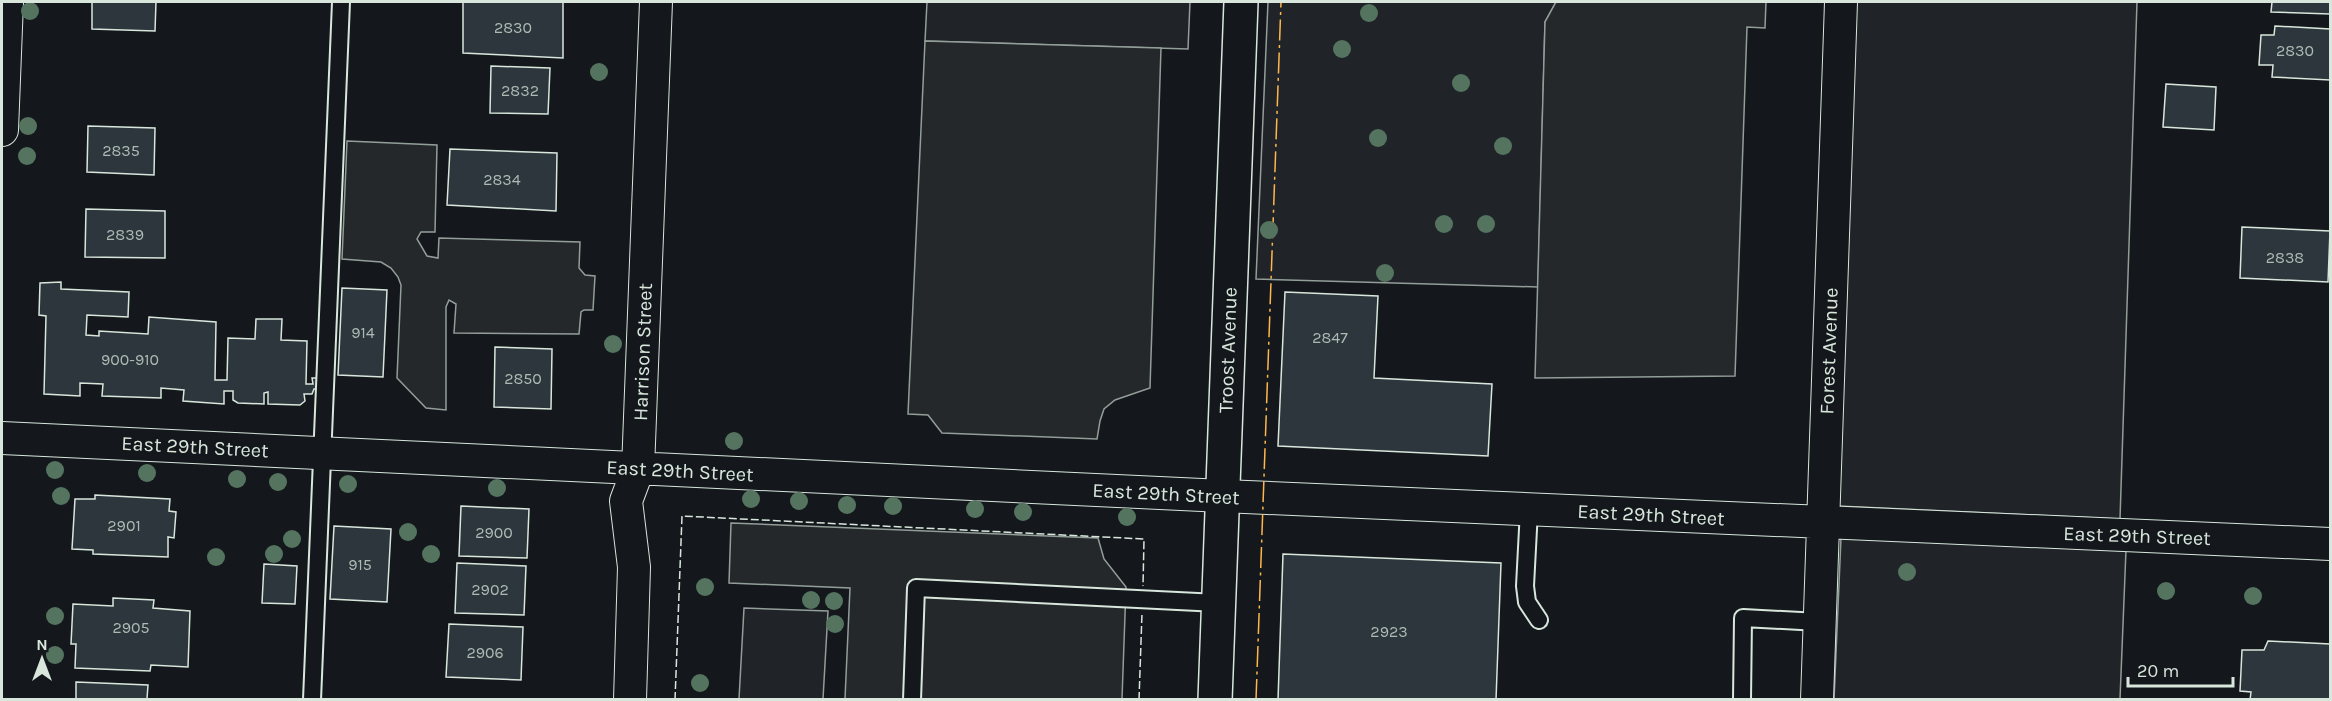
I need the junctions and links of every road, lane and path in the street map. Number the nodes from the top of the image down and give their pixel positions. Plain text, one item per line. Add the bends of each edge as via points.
1 (7, 2) edge
2 (341, 2) edge
3 (656, 2) edge
4 (1241, 2) edge
5 (1841, 2) edge
6 (2, 130) edge
7 (2, 438) edge
8 (322, 454) junction
9 (638, 469) junction
10 (1223, 496) junction
11 (1530, 510) junction
12 (1823, 523) junction
13 (2331, 544) edge
14 (1218, 603) junction
15 (1539, 620) dead end
16 (1820, 622) junction
17 (312, 699) edge
18 (630, 699) edge
19 (912, 699) edge
20 (1215, 699) edge
21 (1742, 699) edge
22 (1817, 699) edge

1 - 6 street
2 - 8 lane
3 - 9 street, Harrison Street
4 - 10 main road, Troost Avenue
5 - 12 street, Forest Avenue
7 - 8 street, East 29th Street
8 - 9 street, East 29th Street
8 - 17 lane
9 - 10 street, East 29th Street
9 - 18 street, Harrison Street via 626,501 634,567
10 - 11 street, East 29th Street
10 - 14 main road, Troost Avenue
11 - 12 street, East 29th Street
11 - 15 lane via 1525,586 1527,602
12 - 13 street, East 29th Street
12 - 16 street, Forest Avenue
14 - 19 lane via 916,588
14 - 20 main road, Troost Avenue
16 - 21 lane via 1743,618
16 - 22 street, Forest Avenue

